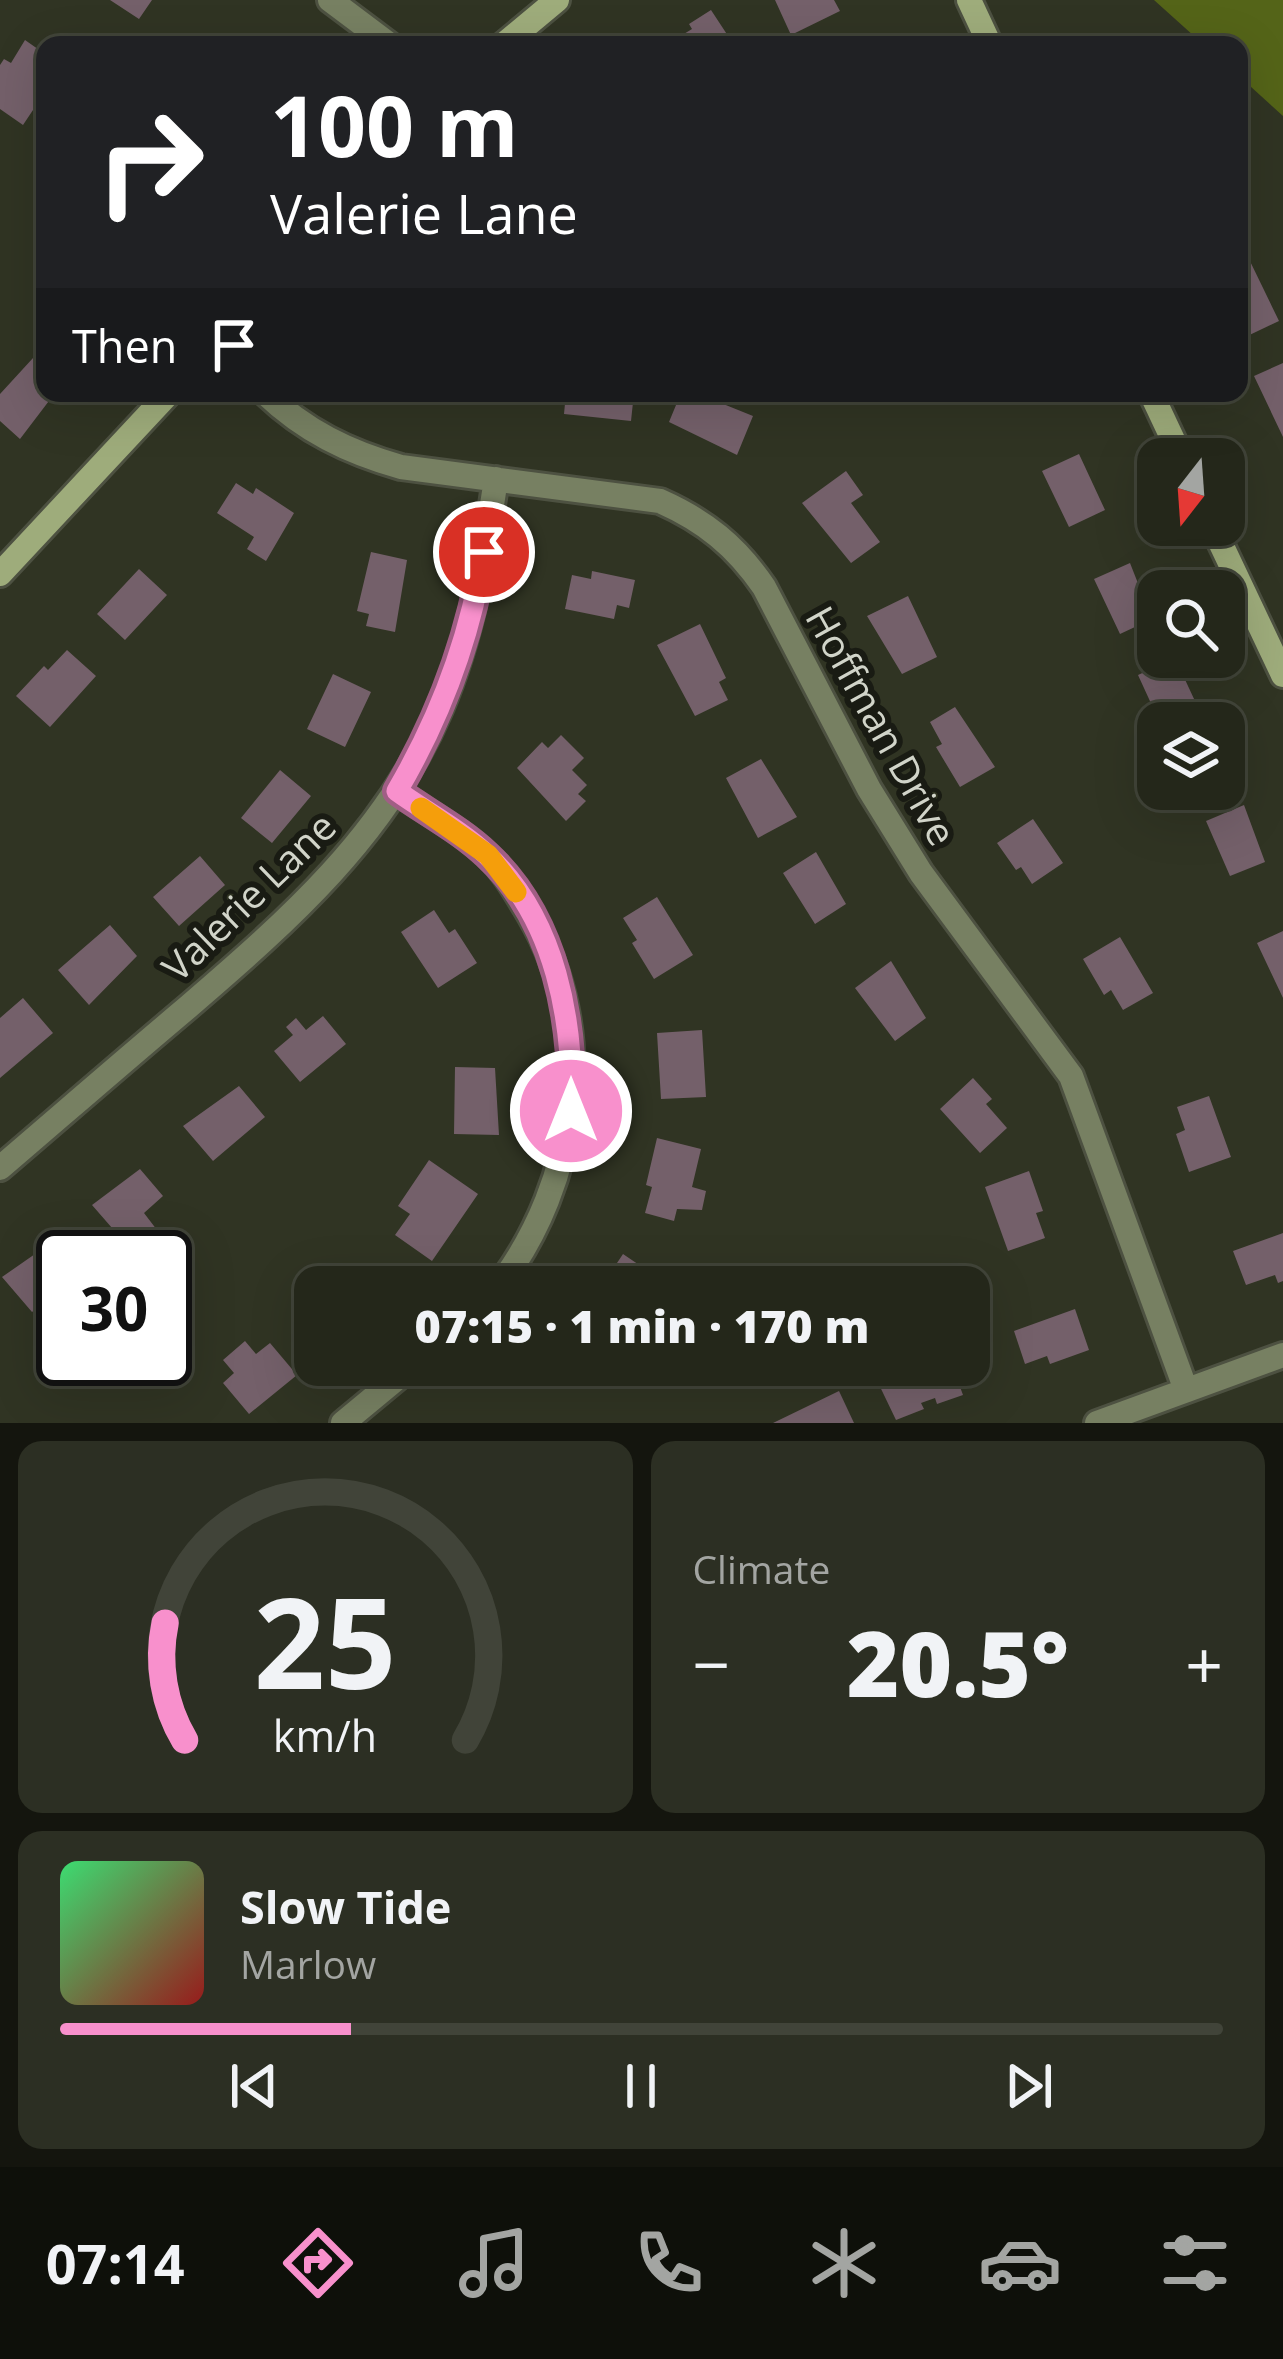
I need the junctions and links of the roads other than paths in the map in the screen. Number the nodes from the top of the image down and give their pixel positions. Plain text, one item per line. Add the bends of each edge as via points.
1 (330, 0) edge
2 (557, 0) edge
3 (969, 0) edge
4 (378, 36) edge
5 (514, 36) edge
6 (986, 36) edge
7 (161, 402) edge
8 (277, 402) edge
9 (1155, 402) edge
10 (1172, 438) edge
11 (496, 479) junction
12 (1222, 546) edge
13 (0, 574) edge
14 (1283, 674) edge
15 (397, 791) junction
16 (0, 1168) edge
17 (511, 1266) edge
18 (1283, 1355) edge
19 (388, 1386) edge
20 (1186, 1390) junction
21 (344, 1423) edge
22 (1097, 1423) edge

1 - 4 street
2 - 5 street
3 - 6 street
7 - 13 street
8 - 11 street, Hoffman Drive via 361,456
9 - 10 street
11 - 15 street, Valerie Lane via 462,651
11 - 20 street, Hoffman Drive via 660,501 693,516 745,559 868,789 1071,1076
12 - 14 street
15 - 16 street, Valerie Lane via 362,841 280,927
15 - 17 street via 488,855 516,892 548,953 568,1019 572,1088 563,1156 534,1232
18 - 20 street
19 - 21 street
20 - 22 street

